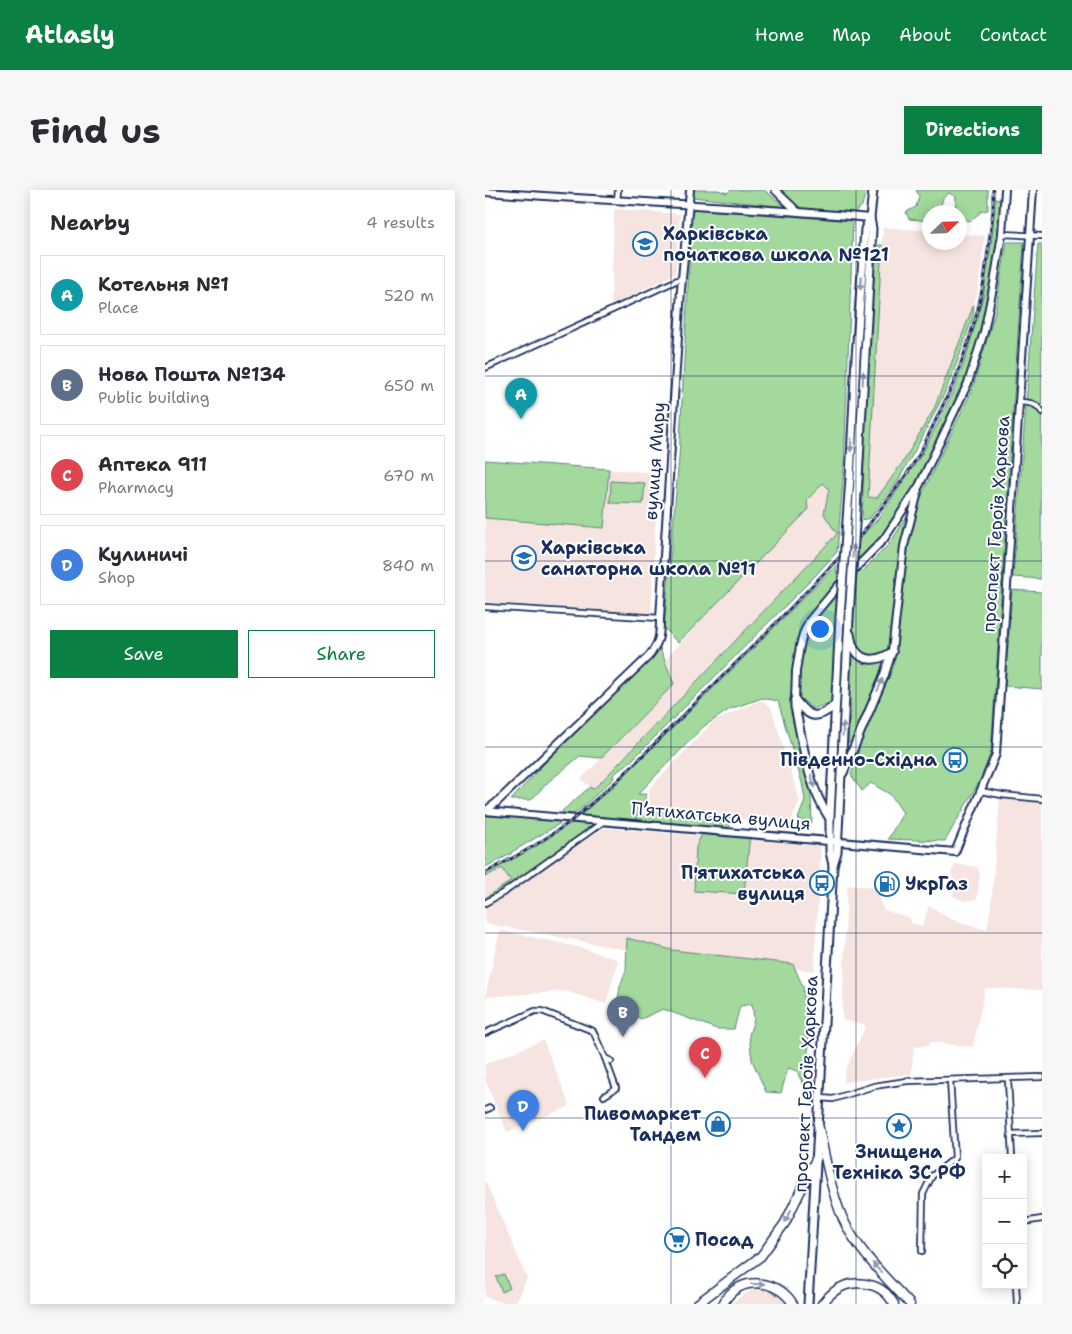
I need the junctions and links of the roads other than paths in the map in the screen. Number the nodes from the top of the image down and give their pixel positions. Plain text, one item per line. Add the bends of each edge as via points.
1 (618, 190) edge
2 (690, 190) edge
3 (775, 190) edge
4 (873, 190) edge
5 (1005, 190) edge
6 (1033, 190) edge
7 (485, 192) edge
8 (617, 201) junction
9 (689, 205) junction
10 (797, 211) junction
11 (870, 218) junction
12 (1001, 234) junction
13 (1029, 235) junction
14 (1042, 236) edge
15 (682, 278) junction
16 (485, 368) edge
17 (1018, 402) junction
18 (1042, 412) edge
19 (919, 486) junction
20 (485, 606) edge
21 (660, 618) junction
22 (848, 626) junction
23 (892, 651) junction
24 (795, 700) junction
25 (835, 705) junction
26 (841, 778) junction
27 (981, 791) junction
28 (1042, 799) edge
29 (485, 811) edge
30 (830, 818) junction
31 (603, 822) junction
32 (833, 841) junction
33 (955, 852) joint
34 (485, 903) edge
35 (485, 1033) edge
36 (605, 1058) junction
37 (611, 1061) dead end
38 (1042, 1077) edge
39 (1009, 1079) junction
40 (950, 1080) junction
41 (604, 1096) dead end
42 (820, 1098) junction
43 (490, 1108) dead end
44 (485, 1110) edge
45 (818, 1124) junction
46 (1042, 1133) edge
47 (1011, 1134) junction
48 (1012, 1154) edge
49 (817, 1157) junction
50 (1042, 1218) edge
51 (1027, 1221) edge
52 (923, 1251) dead end
53 (1016, 1289) edge
54 (697, 1304) edge
55 (723, 1304) edge
56 (793, 1304) edge
57 (808, 1304) edge
58 (821, 1304) edge
59 (894, 1304) edge
60 (910, 1304) edge
61 (1017, 1304) edge

1 - 8 street
2 - 9 street, вулиця Миру
3 - 10 street
4 - 11 main road
5 - 12 street
6 - 13 street, проспект Героїв Харкова
7 - 8 street
8 - 9 street
9 - 10 street
9 - 15 street, вулиця Миру
10 - 11 street
22 -> 11 main road, проспект Героїв Харкова, bridge via 872,235
11 -> 25 main road, проспект Героїв Харкова, bridge via 865,229
12 - 13 street
12 - 19 street via 985,332 968,383
13 - 14 street
13 - 17 street, проспект Героїв Харкова
15 - 16 street
15 - 21 street, вулиця Миру
17 - 18 street via 1033,403
17 - 27 street, проспект Героїв Харкова via 996,754
19 - 23 street via 904,546
19 - 24 street via 884,538 809,621 800,646
20 - 21 street
21 - 29 street, вулиця Миру via 660,637 649,656
22 - 23 main road via 853,647 867,659 878,659
26 -> 22 main road, проспект Героїв Харкова
26 -> 23 main road
24 - 25 main road via 804,712 813,715 821,715
24 -> 30 main road via 819,801
25 - 30 main road, проспект Героїв Харкова
26 - 32 main road, проспект Героїв Харкова
27 - 28 street
27 - 33 street, проспект Героїв Харкова
29 - 31 street, П’ятихатська вулиця
30 - 32 main road, проспект Героїв Харкова
31 - 32 street, П’ятихатська вулиця
31 - 34 street via 506,892
32 - 33 street, П’ятихатська вулиця
32 - 42 main road, проспект Героїв Харкова via 837,852 833,866
35 - 36 street via 535,1011 542,1011 593,1031
36 - 37 street
36 - 41 street via 616,1088
38 - 39 street
39 - 40 street
39 - 47 street
40 - 42 street via 907,1081 874,1086 833,1099
40 - 52 street via 955,1158 932,1176 923,1194
42 - 45 main road, проспект Героїв Харкова
43 - 44 street
45 - 49 main road, проспект Героїв Харкова
60 -> 45 highway via 865,1254 846,1226
46 - 47 street
47 - 48 street
49 -> 54 highway via 785,1223 761,1256
49 - 57 main road, проспект Героїв Харкова
50 - 51 street
53 - 61 street
55 -> 56 highway via 736,1288 754,1283 771,1285
58 - 59 highway via 831,1293 852,1283 881,1288

